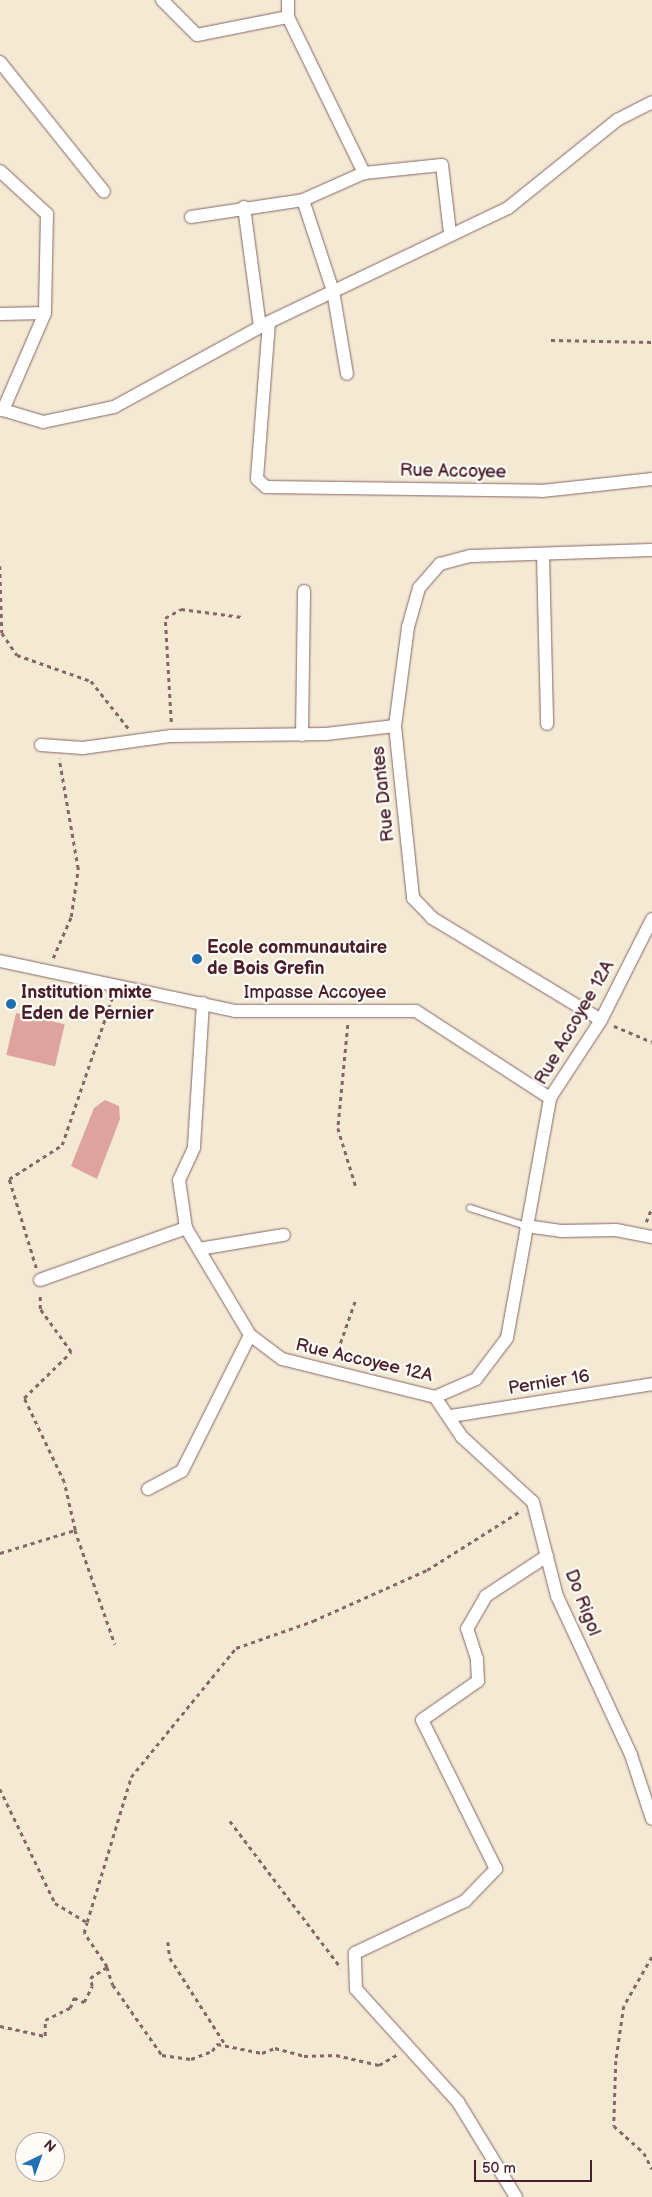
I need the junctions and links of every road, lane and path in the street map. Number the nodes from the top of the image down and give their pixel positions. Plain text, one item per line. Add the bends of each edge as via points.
1 (162, 0) edge
2 (288, 0) edge
3 (288, 17) junction
4 (0, 62) edge
5 (652, 102) edge
6 (0, 171) edge
7 (364, 174) junction
8 (104, 192) dead end
9 (303, 200) junction
10 (244, 207) junction
11 (191, 217) dead end
12 (450, 233) junction
13 (333, 292) junction
14 (45, 313) junction
15 (0, 314) edge
16 (265, 325) junction
17 (551, 340) dead end
18 (652, 342) edge
19 (347, 374) dead end
20 (652, 479) edge
21 (652, 550) edge
22 (543, 555) junction
23 (0, 567) edge
24 (304, 592) dead end
25 (242, 617) dead end
26 (547, 724) dead end
27 (395, 726) junction
28 (302, 735) junction
29 (171, 736) junction
30 (136, 741) junction
31 (42, 745) dead end
32 (61, 746) junction
33 (652, 919) edge
34 (0, 961) edge
35 (49, 971) junction
36 (116, 985) junction
37 (203, 1003) junction
38 (349, 1014) junction
39 (601, 1020) junction
40 (652, 1042) edge
41 (550, 1098) junction
42 (356, 1187) dead end
43 (470, 1208) dead end
44 (526, 1226) junction
45 (186, 1228) junction
46 (284, 1235) dead end
47 (652, 1237) edge
48 (199, 1249) junction
49 (40, 1280) junction
50 (355, 1300) dead end
51 (250, 1335) junction
52 (329, 1373) junction
53 (652, 1384) edge
54 (435, 1397) junction
55 (451, 1416) junction
56 (148, 1489) dead end
57 (533, 1502) junction
58 (75, 1530) junction
59 (0, 1553) edge
60 (547, 1556) junction
61 (115, 1644) dead end
62 (0, 1789) edge
63 (652, 1819) edge
64 (230, 1821) dead end
65 (87, 1922) junction
66 (168, 1942) dead end
67 (652, 1957) edge
68 (107, 1967) junction
69 (356, 1989) junction
70 (0, 2026) edge
71 (225, 2044) junction
72 (417, 2056) junction
73 (652, 2169) edge
74 (516, 2197) edge

1 - 3 street via 197,35
2 - 3 street
3 - 7 street
4 - 8 street
5 - 12 street via 617,120 508,208
6 - 14 street via 47,214
7 - 9 street
7 - 12 street via 442,165
9 - 10 street
9 - 13 street
10 - 11 street
10 - 16 street
12 - 13 street
13 - 16 street
13 - 19 street
14 - 15 street
14 - 16 street via 3,410 43,422 114,407
16 - 20 street, Rue Accoyee via 257,479 266,487 542,491
17 - 18 path
21 - 22 street
22 - 26 street
22 - 27 street via 455,560 440,564 419,588 408,627
23 - 30 path via 2,633 17,655 91,681 116,707
24 - 28 street
25 - 29 path via 180,610 165,618
27 - 28 street, Rue Dantes
27 - 39 street, Rue Dantes via 413,898 432,918
28 - 29 street, Rue Dantes
29 - 30 street, Rue Dantes
30 - 32 street, Rue Dantes
31 - 32 street, Rue Dantes
32 - 35 path via 67,825 78,869 70,917
33 - 39 street, Rue Accoyee 12A
34 - 35 street, Impasse Accoyee
35 - 36 street, Impasse Accoyee
36 - 37 street, Impasse Accoyee
36 - 49 path via 62,1145 9,1179
37 - 38 street, Impasse Accoyee via 235,1011
37 - 45 street, Rue Accoyee 12A via 194,1148 179,1180
38 - 41 street, Impasse Accoyee via 416,1011
38 - 42 path via 338,1128
39 - 40 path
39 - 41 street, Rue Accoyee 12A
41 - 44 street, Rue Accoyee 12A
43 - 44 lane
44 - 47 street via 561,1232 616,1230
44 - 54 street, Rue Accoyee 12A via 507,1338 476,1379
45 - 48 street, Rue Accoyee 12A
45 - 49 street
46 - 48 street
48 - 51 street, Rue Accoyee 12A
49 - 58 path via 40,1310 71,1352 24,1398 64,1482
50 - 52 path
51 - 52 street, Rue Accoyee 12A via 282,1360
51 - 56 street via 182,1471
52 - 54 street, Rue Accoyee 12A
53 - 55 street, Pernier 16
54 - 55 street
55 - 57 street via 462,1437
57 - 60 street, Do Rigol
57 - 65 path via 427,1570 313,1622 236,1648 131,1777
58 - 59 path
58 - 61 path
60 - 63 street, Do Rigol via 557,1596 631,1756
60 - 69 street via 486,1596 467,1629 478,1659 478,1681 422,1720 496,1869 465,1901 355,1953
62 - 65 path via 55,1903
64 - 69 path
65 - 68 path via 84,1933
66 - 71 path via 170,1958
67 - 73 path via 624,2006 616,2061 614,2126 644,2153
68 - 70 path via 90,1978 92,1986 84,2002 74,1998 70,2008 45,2020 45,2036 37,2038
68 - 71 path via 113,1985 162,2055 191,2059 212,2051 217,2044
69 - 72 street
71 - 72 path via 262,2053 275,2048 304,2056 336,2055 379,2065 398,2054
72 - 74 street via 458,2102

